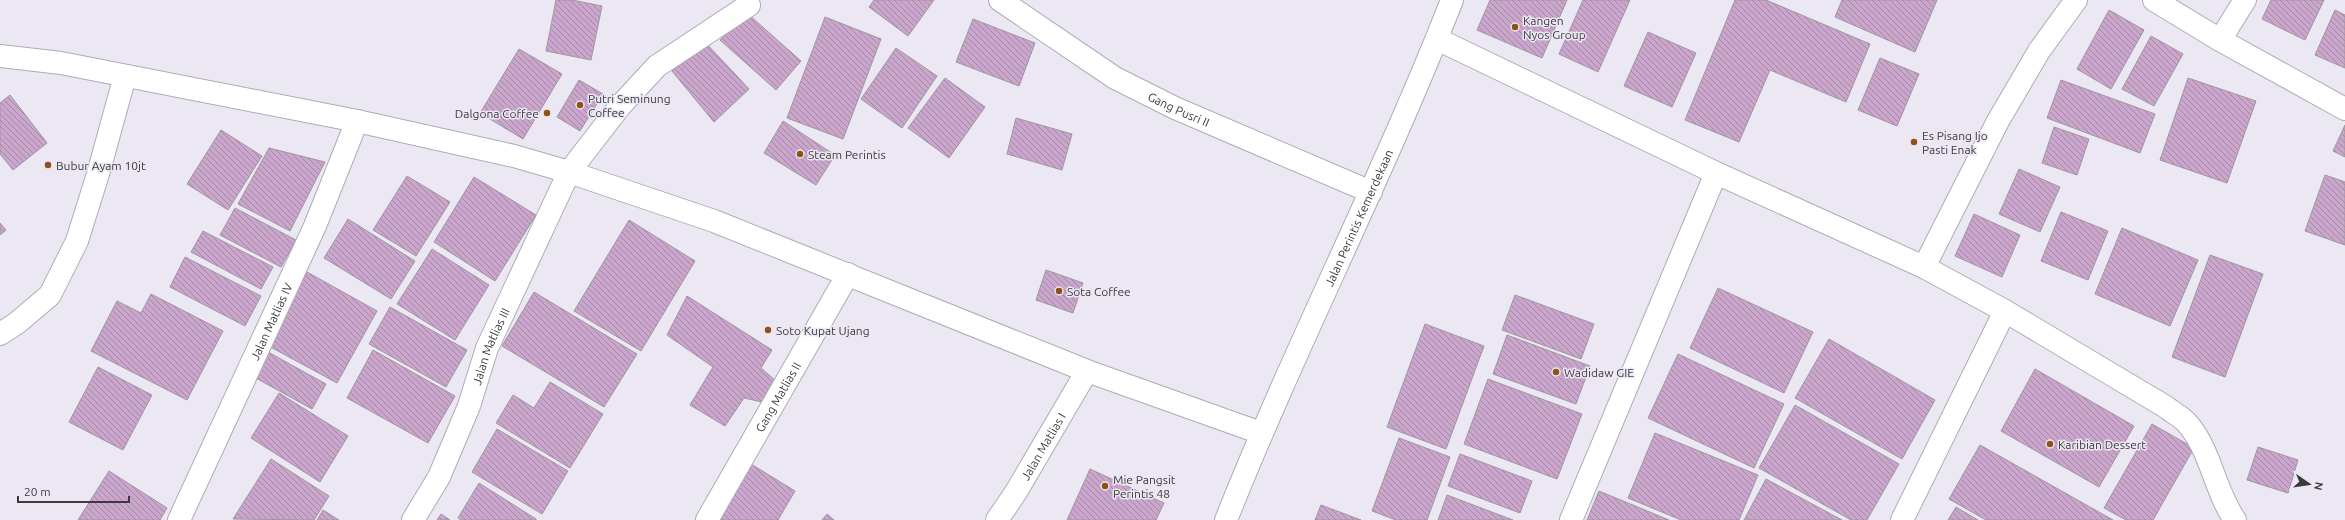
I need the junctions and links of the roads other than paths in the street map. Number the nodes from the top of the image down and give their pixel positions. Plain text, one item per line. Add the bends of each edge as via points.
1 (1000, 0) edge
2 (1452, 0) edge
3 (2076, 0) edge
4 (2154, 0) edge
5 (2245, 0) edge
6 (749, 4) dead end
7 (1437, 39) junction
8 (2220, 40) junction
9 (0, 56) edge
10 (125, 76) junction
11 (2345, 109) edge
12 (357, 121) junction
13 (569, 172) junction
14 (1716, 173) junction
15 (1371, 192) junction
16 (1924, 267) junction
17 (848, 274) junction
18 (2005, 311) junction
19 (0, 334) edge
20 (1087, 371) junction
21 (1261, 433) junction
22 (179, 520) edge
23 (413, 520) edge
24 (707, 520) edge
25 (997, 520) edge
26 (1226, 520) edge
27 (1571, 520) edge
28 (1902, 520) edge
29 (2235, 520) edge

1 - 15 street, Gang Pusri II via 1115,78 1175,108
2 - 7 street, Jalan Perintis Kemerdekaan
3 - 16 street via 2039,51 1998,121
4 - 8 street
5 - 8 street
6 - 13 street, Jalan Matlias III via 657,66 620,106
7 - 14 street
7 - 15 street, Jalan Perintis Kemerdekaan
8 - 11 street
9 - 10 street via 61,63
10 - 12 street
10 - 19 street via 98,174 70,254 50,295
12 - 13 street via 514,156
12 - 22 street, Jalan Matlias IV via 315,226
13 - 17 street via 714,221
13 - 23 street, Jalan Matlias III via 487,348 469,406 439,478
14 - 16 street
14 - 27 street
15 - 21 street, Jalan Perintis Kemerdekaan
16 - 18 street
17 - 20 street
17 - 24 street, Gang Matlias II
18 - 28 street
18 - 29 street via 2166,407 2185,421 2199,438 2224,503
20 - 21 street
20 - 25 street, Jalan Matlias I
21 - 26 street, Jalan Perintis Kemerdekaan

